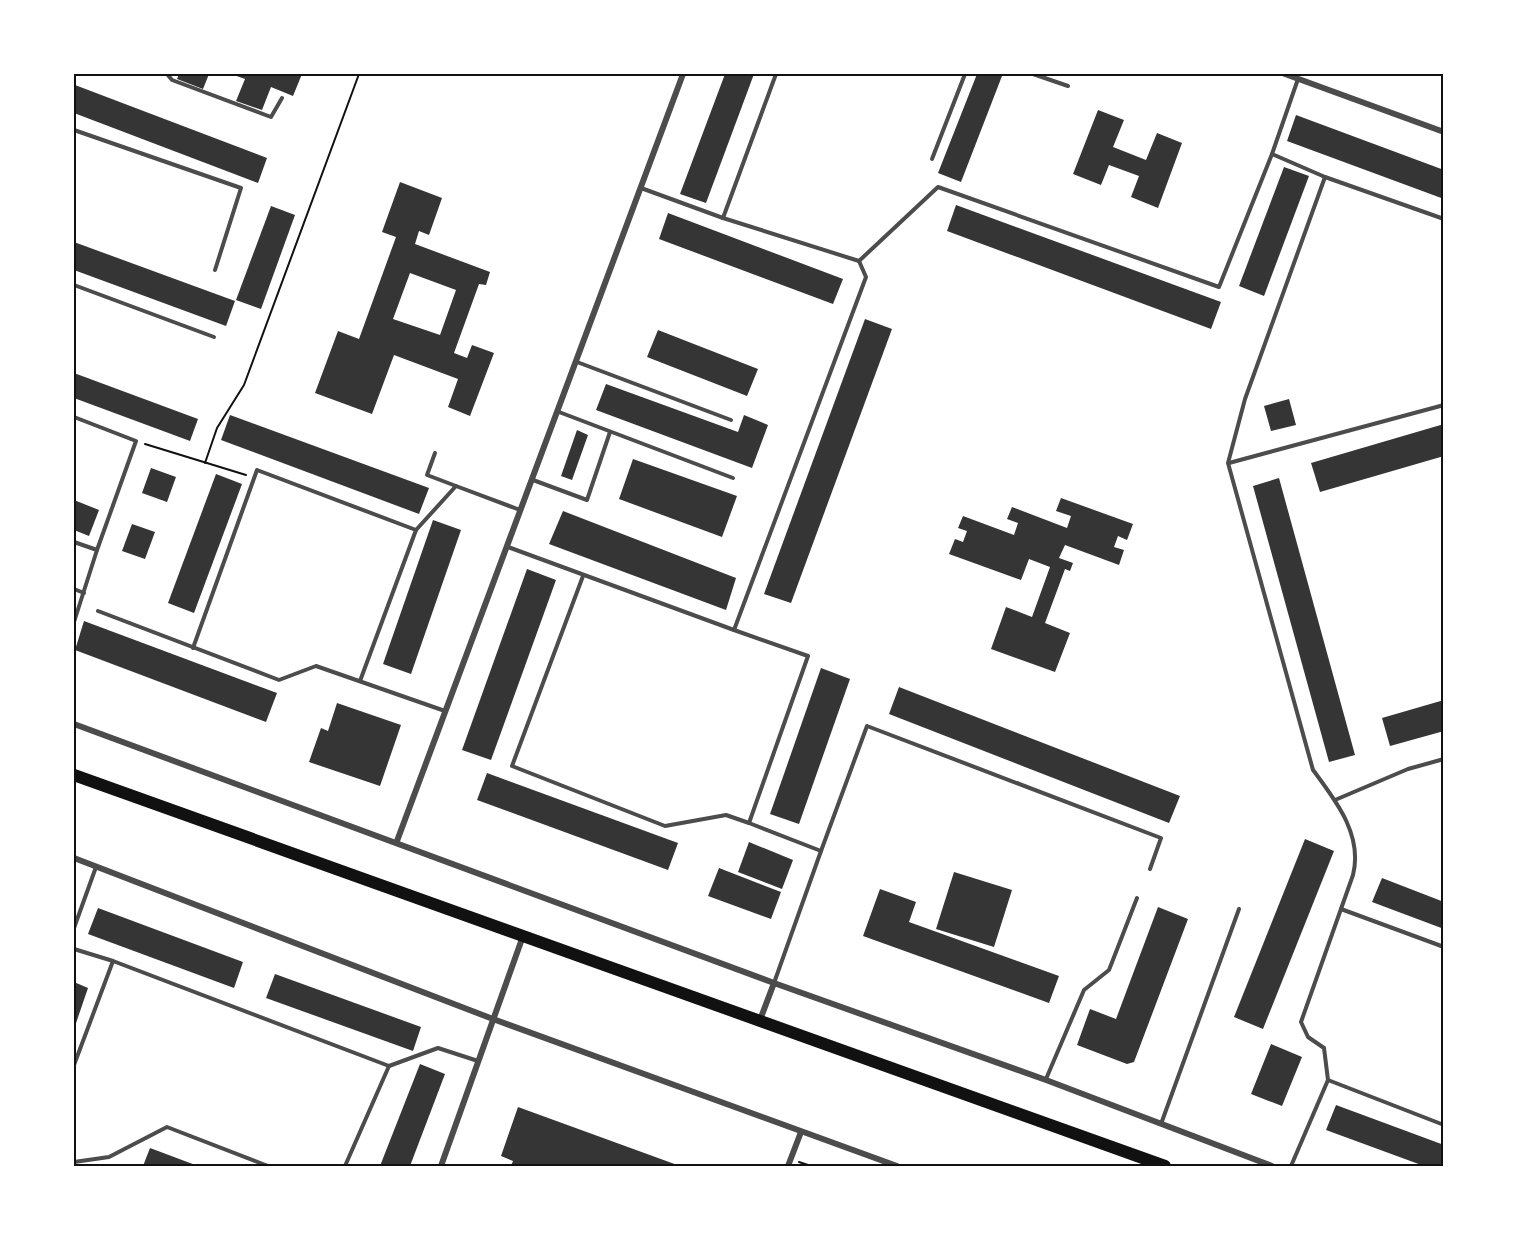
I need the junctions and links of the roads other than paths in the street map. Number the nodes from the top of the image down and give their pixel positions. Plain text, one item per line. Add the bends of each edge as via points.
1 (167, 74) edge
2 (683, 74) edge
3 (777, 74) edge
4 (964, 74) edge
5 (1033, 74) edge
6 (1285, 74) edge
7 (1298, 78) junction
8 (1068, 86) dead end
9 (282, 98) dead end
10 (74, 130) edge
11 (1443, 132) edge
12 (1272, 154) junction
13 (932, 159) dead end
14 (1325, 177) junction
15 (640, 188) junction
16 (723, 218) junction
17 (1443, 219) edge
18 (859, 261) junction
19 (215, 270) dead end
20 (74, 285) edge
21 (214, 337) dead end
22 (577, 362) junction
23 (1443, 405) edge
24 (559, 412) junction
25 (74, 417) edge
26 (731, 420) dead end
27 (610, 432) junction
28 (435, 453) dead end
29 (1228, 463) junction
30 (733, 478) dead end
31 (533, 480) junction
32 (456, 486) junction
33 (522, 510) junction
34 (416, 530) junction
35 (74, 542) edge
36 (508, 547) junction
37 (97, 550) junction
38 (584, 576) junction
39 (74, 589) edge
40 (84, 593) junction
41 (98, 611) dead end
42 (74, 622) edge
43 (734, 630) junction
44 (193, 648) junction
45 (360, 681) junction
46 (446, 711) junction
47 (74, 724) edge
48 (1443, 759) edge
49 (74, 775) edge
50 (1335, 800) junction
51 (749, 823) junction
52 (397, 841) junction
53 (821, 851) junction
54 (74, 858) edge
55 (96, 867) junction
56 (1150, 869) dead end
57 (1137, 898) dead end
58 (1239, 909) dead end
59 (1341, 909) junction
60 (74, 928) edge
61 (523, 936) junction
62 (1443, 947) edge
63 (74, 949) edge
64 (113, 961) junction
65 (774, 983) junction
66 (493, 1019) junction
67 (760, 1020) junction
68 (478, 1061) junction
69 (74, 1065) edge
70 (389, 1066) junction
71 (1046, 1080) junction
72 (1328, 1080) junction
73 (1161, 1124) junction
74 (1443, 1125) edge
75 (801, 1132) junction
76 (74, 1162) edge
77 (268, 1167) edge
78 (345, 1167) edge
79 (441, 1167) edge
80 (788, 1167) edge
81 (897, 1167) edge
82 (1165, 1167) edge
83 (1272, 1167) edge
84 (1291, 1167) edge

1 - 9 lane via 172,80 271,117
2 - 15 street
3 - 16 lane
4 - 13 lane
5 - 8 lane
6 - 7 street
7 - 11 street
7 - 12 lane
10 - 19 lane via 241,188
12 - 14 lane
12 - 18 lane via 1218,287 938,187
14 - 17 lane
14 - 29 lane via 1245,399
15 - 16 lane
15 - 22 street
16 - 18 lane
18 - 43 lane via 866,277
20 - 21 lane
22 - 24 street
22 - 26 lane
23 - 29 lane
24 - 27 lane
24 - 31 street
25 - 37 lane via 136,441
27 - 30 lane
27 - 31 lane via 587,500
28 - 32 lane via 427,475
29 - 50 lane via 1313,770
31 - 33 street
32 - 33 lane
32 - 34 lane
33 - 36 street
34 - 44 lane via 257,470
34 - 45 lane
35 - 37 lane
36 - 38 lane
36 - 46 street
37 - 40 lane
38 - 43 lane
38 - 51 lane via 513,766 665,826 726,815
39 - 40 lane
40 - 42 lane
41 - 44 lane
43 - 51 lane via 808,656
44 - 45 lane via 279,680 316,666
45 - 46 lane
46 - 52 street
47 - 52 street
48 - 50 lane via 1408,769
49 - 61 main road
50 - 59 lane via 1356,844 1355,868
51 - 53 lane
52 - 65 street
53 - 56 lane via 867,726 1161,838
53 - 65 lane
54 - 55 street
55 - 60 lane
55 - 66 street
57 - 71 lane via 1109,970 1084,990
58 - 73 lane
59 - 62 lane
59 - 72 lane via 1301,1022 1308,1037 1324,1048
61 - 66 street
61 - 67 main road
63 - 64 lane
64 - 69 lane
64 - 70 lane
65 - 67 street
65 - 71 street
66 - 68 street
66 - 75 street
67 - 82 main road
68 - 70 lane via 438,1048
68 - 79 street
70 - 78 lane
71 - 73 street
72 - 74 lane
72 - 84 lane
73 - 83 street
75 - 80 street
75 - 81 street
76 - 77 lane via 109,1156 167,1127

